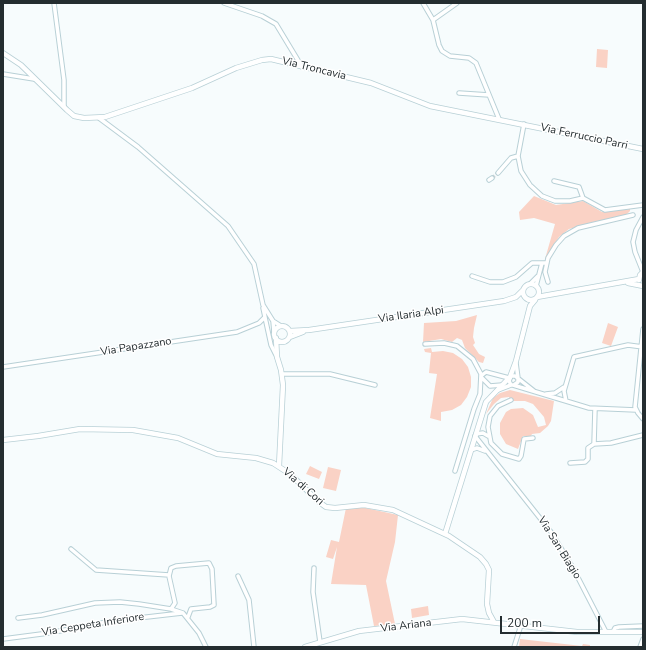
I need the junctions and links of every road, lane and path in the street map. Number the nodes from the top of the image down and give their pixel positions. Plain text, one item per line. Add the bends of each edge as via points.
1 (54, 3) edge
2 (224, 3) edge
3 (423, 3) edge
4 (456, 3) edge
5 (434, 20) junction
6 (3, 53) edge
7 (302, 67) junction
8 (3, 74) edge
9 (36, 79) junction
10 (459, 93) dead end
11 (489, 95) junction
12 (64, 107) junction
13 (99, 118) junction
14 (498, 119) junction
15 (524, 124) junction
16 (643, 149) edge
17 (518, 156) junction
18 (498, 173) tunnel mouth
19 (554, 181) dead end
20 (583, 198) junction
21 (643, 205) edge
22 (633, 215) dead end
23 (643, 217) edge
24 (542, 263) junction
25 (547, 263) junction
26 (643, 272) edge
27 (539, 275) junction
28 (472, 276) dead end
29 (638, 279) junction
30 (548, 282) dead end
31 (625, 282) junction
32 (530, 284) junction
33 (643, 286) edge
34 (537, 287) junction
35 (522, 291) junction
36 (551, 294) junction
37 (536, 298) junction
38 (513, 299) junction
39 (527, 300) junction
40 (263, 305) junction
41 (530, 306) junction
42 (264, 318) junction
43 (273, 321) junction
44 (281, 326) junction
45 (643, 329) edge
46 (309, 330) junction
47 (290, 331) junction
48 (274, 332) junction
49 (276, 338) junction
50 (288, 339) junction
51 (425, 344) dead end
52 (642, 347) edge
53 (277, 350) junction
54 (276, 357) junction
55 (516, 361) junction
56 (3, 367) edge
57 (282, 374) junction
58 (481, 377) junction
59 (509, 378) junction
60 (518, 378) junction
61 (375, 385) dead end
62 (502, 385) junction
63 (512, 385) junction
64 (565, 387) junction
65 (496, 391) junction
66 (536, 392) junction
67 (541, 394) junction
68 (478, 399) junction
69 (511, 400) dead end
70 (566, 401) junction
71 (486, 402) junction
72 (475, 405) junction
73 (484, 408) junction
74 (595, 409) junction
75 (636, 410) junction
76 (643, 418) edge
77 (480, 422) junction
78 (488, 427) junction
79 (476, 435) junction
80 (643, 435) edge
81 (488, 436) junction
82 (533, 438) dead end
83 (3, 440) edge
84 (594, 444) junction
85 (471, 450) junction
86 (487, 452) junction
87 (459, 459) junction
88 (468, 462) junction
89 (570, 463) dead end
90 (279, 466) junction
91 (455, 471) dead end
92 (445, 534) junction
93 (71, 549) dead end
94 (314, 568) dead end
95 (169, 575) junction
96 (238, 576) dead end
97 (171, 609) junction
98 (183, 613) junction
99 (188, 617) junction
100 (18, 618) dead end
101 (494, 622) junction
102 (520, 625) junction
103 (643, 626) edge
104 (606, 632) junction
105 (613, 632) junction
106 (643, 632) edge
107 (3, 639) edge
108 (643, 639) edge
109 (320, 642) junction
110 (206, 647) edge
111 (254, 647) edge
112 (305, 647) edge
113 (514, 647) edge
114 (640, 647) edge

1 - 12 street via 64,80
2 - 7 street via 276,24
3 - 5 street
4 - 5 street
5 - 11 street via 442,51 450,56 474,61
6 - 9 street, Via Troncavia via 19,63
7 - 13 street, Via Troncavia via 283,61 262,60 230,70 185,90
7 - 14 street, Via Troncavia via 374,84 428,105
8 - 9 street
9 - 12 street, Via Troncavia
10 - 11 street
11 - 14 street
12 - 13 street, Via Troncavia via 79,118
13 - 40 street via 138,147 228,226 255,267
14 - 15 street, Via Troncavia
15 - 16 street, Via Ferruccio Parri
15 - 17 street
17 - 18 street via 512,158
17 - 20 street via 524,178 540,194 562,202
19 - 20 street via 579,187
20 - 21 street via 606,210
22 - 25 street via 571,231 556,243
23 - 26 street via 633,242
24 - 25 street
24 - 27 street
24 - 28 street via 531,264 516,277 503,282 490,282
25 - 30 street via 545,274
26 - 29 street
27 - 32 street
27 - 34 street
29 - 31 street
29 - 33 street
31 - 33 street
31 - 36 street
32 - 34 street
32 - 35 street
34 - 36 street
34 - 37 street via 539,293
35 - 38 street
35 - 39 street
36 - 37 street
37 - 39 street
37 - 41 street
38 - 39 street, Via Ilaria Alpi
38 - 46 street, Via Ilaria Alpi
39 - 41 street
40 - 42 street
40 - 43 street
41 - 55 street
42 - 54 street
42 - 56 street, Via Papazzano via 259,323 237,332
43 - 44 street
43 - 48 street
44 - 47 street
44 - 48 street
45 - 52 street
46 - 47 street, Via Ilaria Alpi
46 - 50 street, Via Ilaria Alpi
47 - 50 street
48 - 49 street
49 - 50 street via 281,342
49 - 53 street
50 - 53 street
51 - 58 street via 444,343 457,346 474,361
52 - 64 street via 628,345 575,357
52 - 75 street
53 - 54 street
54 - 57 street
55 - 59 street
55 - 60 street
57 - 61 street via 330,374
57 - 90 street
58 - 59 street via 486,372
58 - 62 street via 490,386
58 - 68 street
59 - 60 street via 514,375
59 - 62 street
59 - 63 street
60 - 63 street via 517,384
60 - 66 street
62 - 65 street
63 - 65 street
63 - 66 street
64 - 67 street via 553,394
64 - 70 street
65 - 71 street
66 - 67 street
67 - 70 street
68 - 71 street
68 - 72 street
69 - 78 street via 495,410 489,419
70 - 74 street
71 - 73 street
72 - 73 street
72 - 87 street
73 - 77 street
74 - 75 street
74 - 84 street
75 - 76 street
77 - 78 street
77 - 79 street
78 - 81 street
79 - 81 street via 482,433
79 - 85 street
79 - 86 street, Via San Biagio
80 - 84 street via 611,444
81 - 82 street via 500,452 517,459 522,456 524,439
83 - 90 street, Via di Cori via 80,429 133,430 174,436 218,454 256,458
84 - 89 street via 588,448 586,461
85 - 86 street via 477,448
85 - 88 street
86 - 104 street, Via San Biagio via 550,529
87 - 88 street
87 - 91 street
88 - 92 street
90 - 92 street, Via di Cori via 326,507 381,507
92 - 101 street, Via di Cori via 481,558 487,565 487,604
93 - 95 street via 96,570
94 - 109 street via 314,595
95 - 97 street via 175,603
95 - 99 street via 170,569 175,566 205,563 212,566 214,605 191,609
96 - 111 street via 249,600
97 - 98 street, Via Ceppeta Inferiore
97 - 100 street, Via Ceppeta Inferiore via 115,602
98 - 99 street, Via Ceppeta Inferiore
98 - 107 street, Via Ceppeta Inferiore via 112,621
99 - 110 street, Via Ceppeta Inferiore
101 - 102 street, Via Ariana
101 - 109 street, Via Ariana via 459,619 363,631
102 - 104 street, Via Ariana
102 - 113 street
103 - 105 street via 619,627
104 - 105 street, Via Ariana
105 - 106 street, Via Ariana
108 - 114 street
109 - 112 street, Via Ariana

